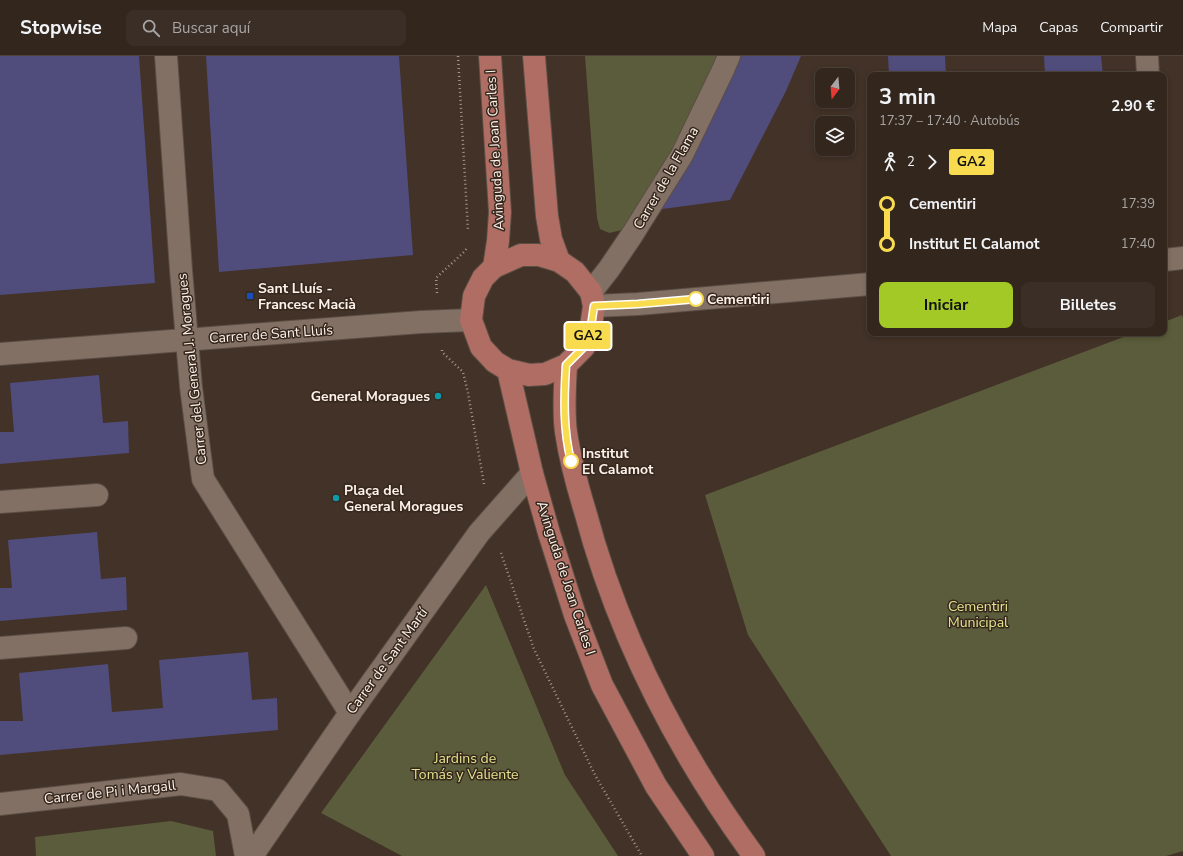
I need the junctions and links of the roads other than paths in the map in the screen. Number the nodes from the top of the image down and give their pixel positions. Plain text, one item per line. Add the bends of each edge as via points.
1 (166, 56) edge
2 (490, 56) edge
3 (534, 56) edge
4 (729, 56) edge
5 (1147, 56) edge
6 (1148, 72) edge
7 (1183, 258) edge
8 (1167, 260) edge
9 (559, 261) junction
10 (494, 267) junction
11 (867, 284) edge
12 (593, 299) junction
13 (471, 320) junction
14 (188, 340) junction
15 (0, 354) edge
16 (566, 365) junction
17 (508, 370) junction
18 (532, 474) junction
19 (96, 495) dead end
20 (0, 502) edge
21 (126, 638) dead end
22 (0, 648) edge
23 (350, 713) junction
24 (0, 804) edge
25 (246, 856) edge
26 (252, 856) edge
27 (702, 856) edge
28 (754, 856) edge

1 - 14 street, Carrer del General J. Moragues
2 - 10 main road, Avinguda de Joan Carles I via 500,212
3 - 9 main road via 546,216
4 - 12 street, Carrer de la Flama via 682,155 609,269
5 - 6 street
7 - 8 street
9 - 10 main road via 539,255 521,256
9 - 12 main road via 575,272
10 - 13 main road via 483,278 474,296
11 - 12 street via 638,304
12 - 16 main road via 590,333 584,347
13 - 14 street, Carrer de Sant Lluís
13 - 17 main road via 481,347 495,362
14 - 15 street, Carrer de Sant Lluís
14 - 23 street, Carrer del General J. Moragues via 191,387 203,479
16 - 17 main road via 545,374 529,376
16 - 28 main road via 564,396 569,452 592,540 615,604 642,668 675,733 734,829
17 - 18 main road, Avinguda de Joan Carles I
18 - 23 street, Carrer de Sant Martí via 479,533
18 - 27 main road, Avinguda de Joan Carles I via 575,616 602,685 656,786
19 - 20 street
21 - 22 street
23 - 26 street, Carrer de Sant Martí
24 - 25 street, Carrer de Pi i Margall via 181,784 218,790 238,814

